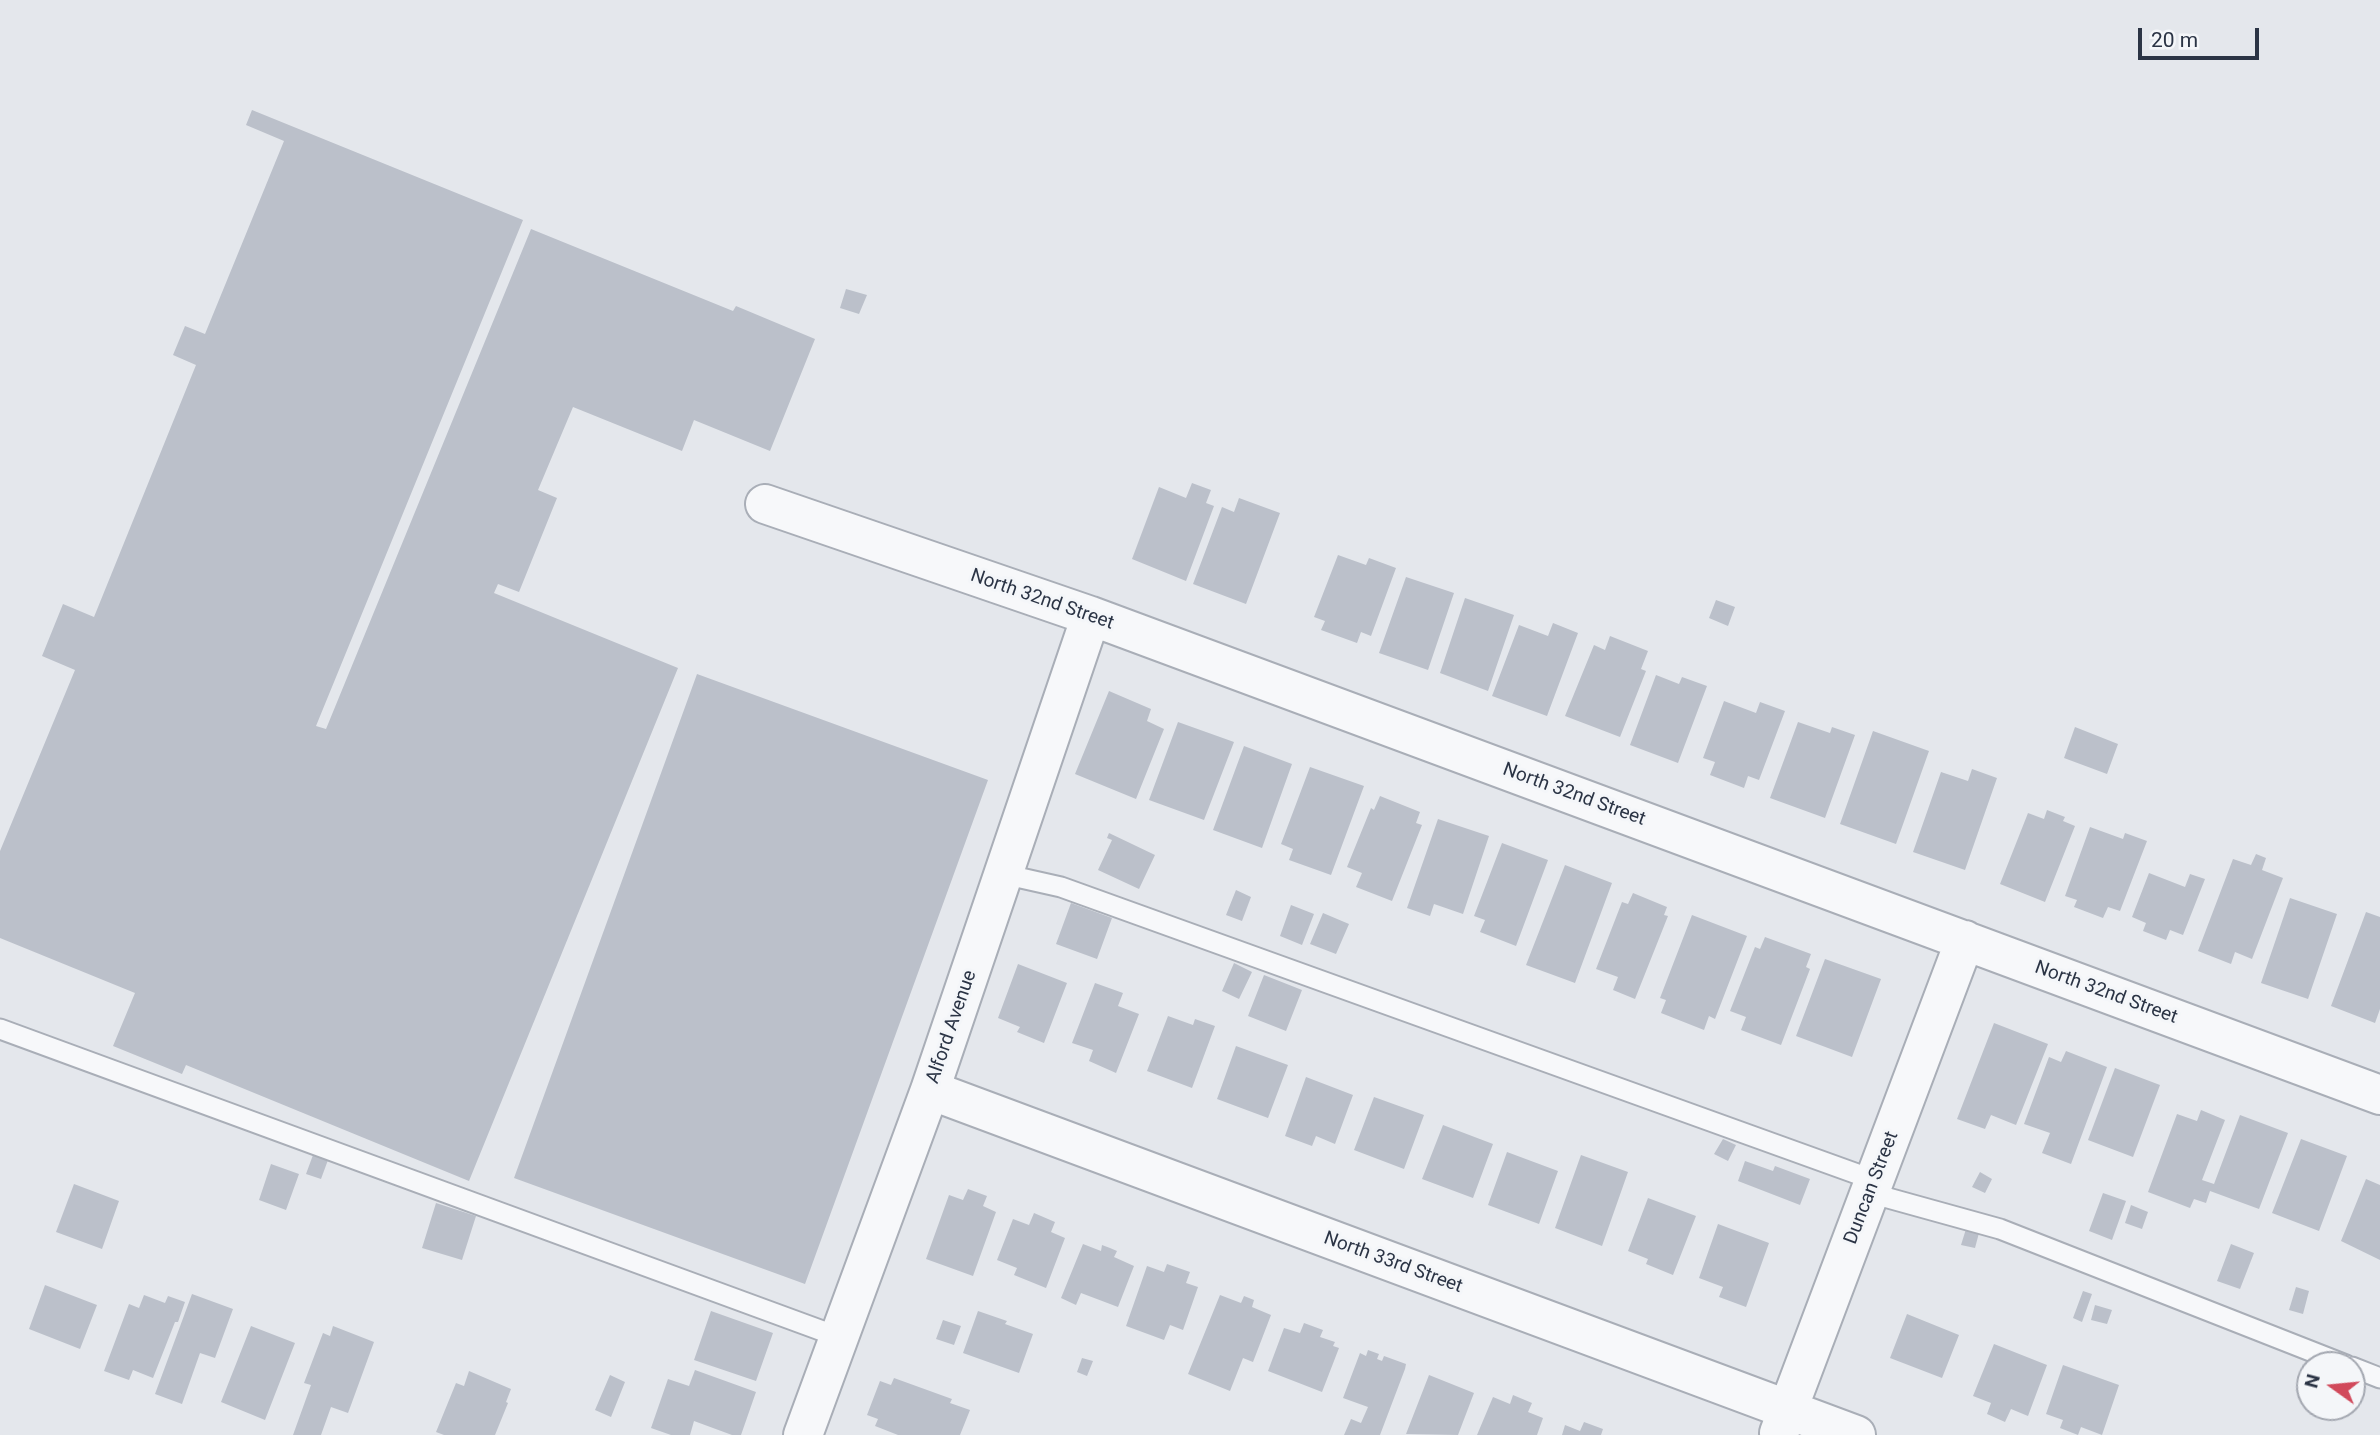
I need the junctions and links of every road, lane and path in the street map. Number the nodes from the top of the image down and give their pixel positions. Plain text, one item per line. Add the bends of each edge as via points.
1 (765, 504) dead end
2 (1091, 616) junction
3 (1003, 874) junction
4 (1965, 940) junction
5 (0, 1029) edge
6 (930, 1090) junction
7 (2380, 1095) edge
8 (1872, 1187) junction
9 (839, 1337) junction
10 (2310, 1351) edge
11 (1783, 1422) edge
12 (803, 1435) edge
13 (1856, 1435) edge

1 - 2 street, North 32nd Street
2 - 3 street, Alford Avenue
2 - 4 street, North 32nd Street
3 - 6 street, Alford Avenue
3 - 8 lane via 1061,887
4 - 7 street, North 32nd Street
4 - 8 street, Duncan Street
5 - 9 lane
6 - 9 street, Alford Avenue
6 - 11 street, North 33rd Street
8 - 10 lane via 2000,1229
8 - 11 street, Duncan Street
9 - 12 street, Alford Avenue
11 - 13 street, North 33rd Street

